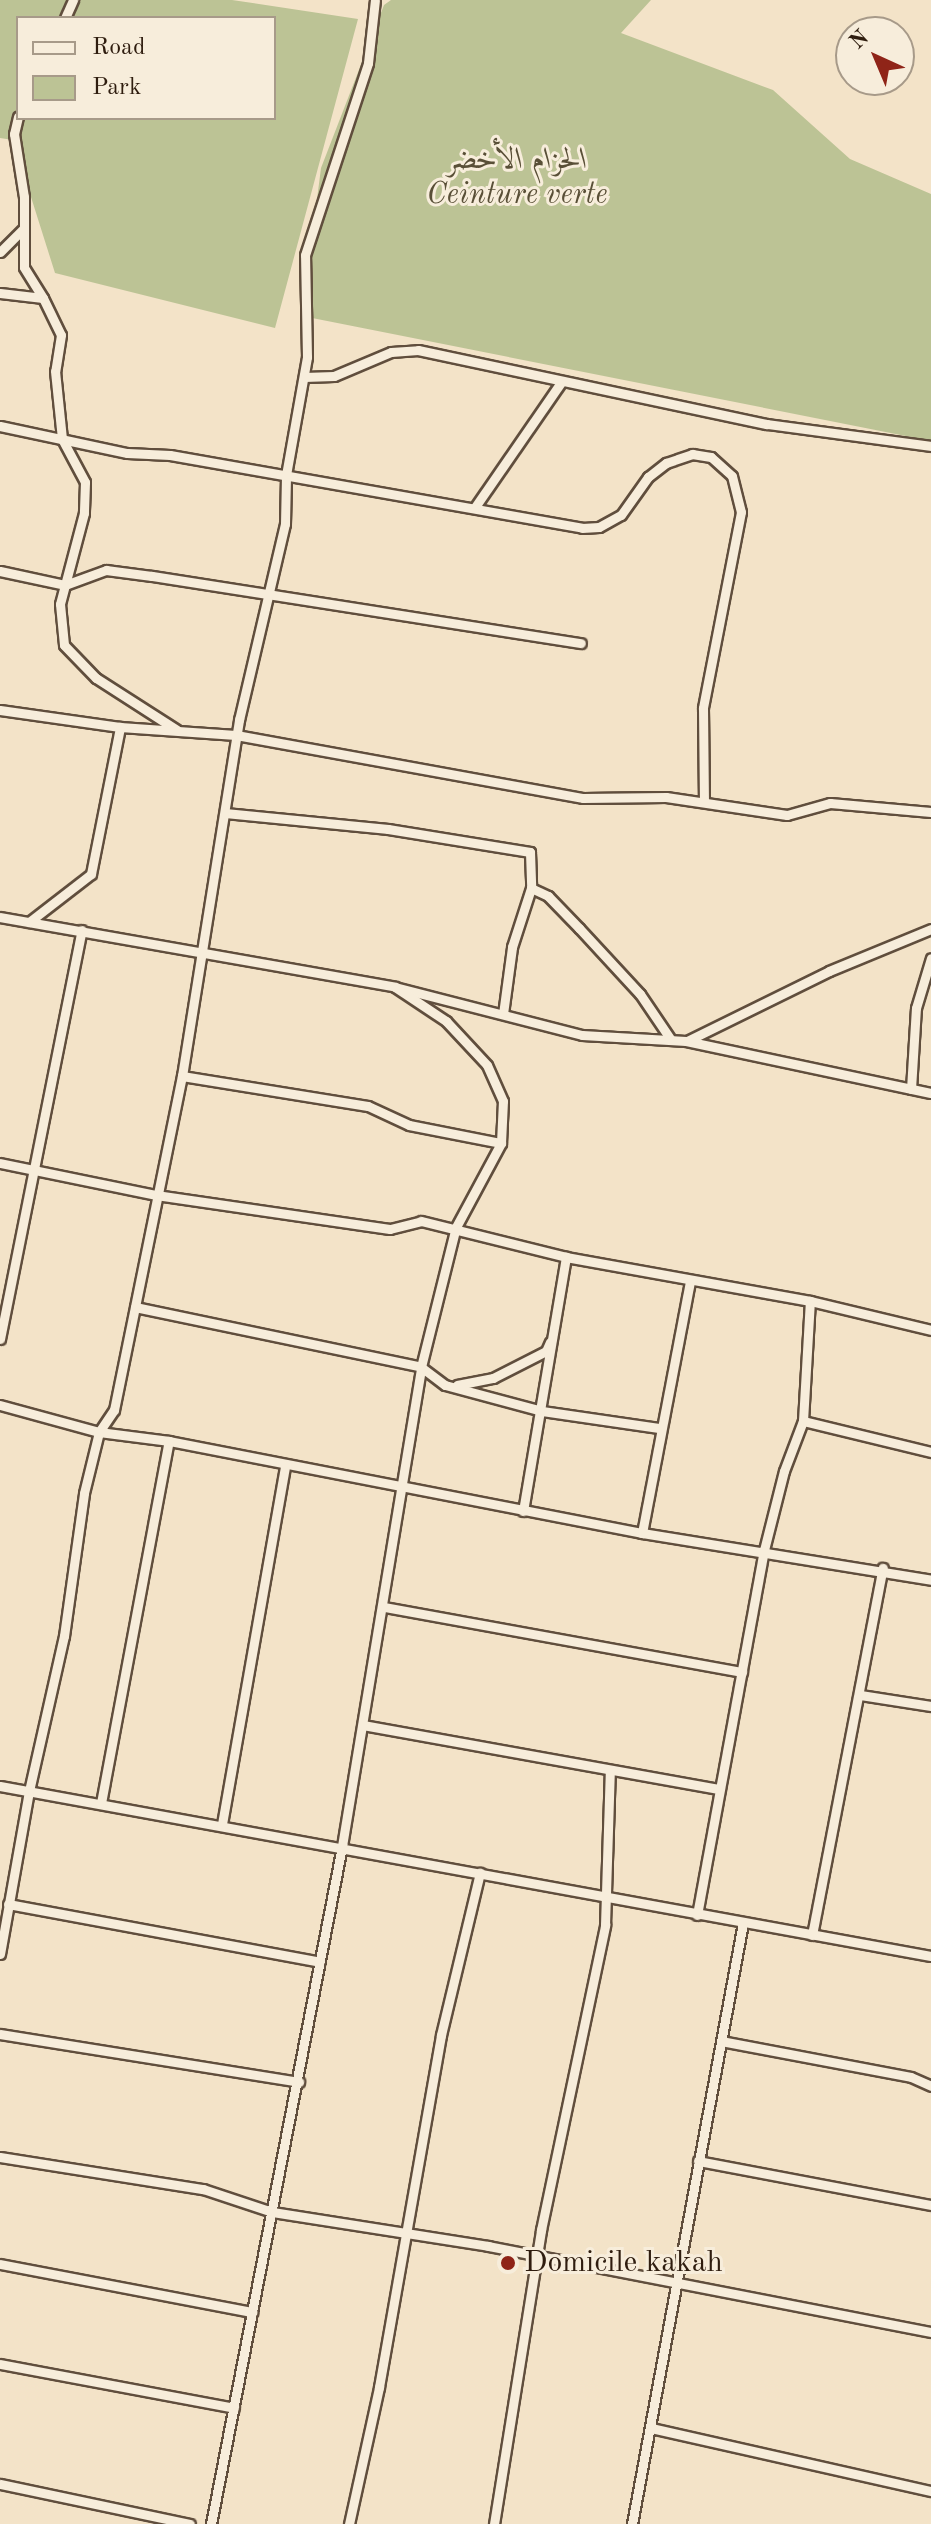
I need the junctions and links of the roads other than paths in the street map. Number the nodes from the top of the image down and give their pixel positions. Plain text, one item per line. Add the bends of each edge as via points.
1 (374, 0) edge
2 (17, 120) edge
3 (23, 229) junction
4 (0, 252) edge
5 (0, 293) edge
6 (43, 298) junction
7 (304, 377) junction
8 (560, 384) junction
9 (0, 426) edge
10 (62, 439) junction
11 (931, 446) edge
12 (286, 475) junction
13 (475, 507) junction
14 (0, 571) edge
15 (65, 585) junction
16 (267, 590) junction
17 (581, 643) dead end
18 (0, 710) edge
19 (120, 727) junction
20 (179, 732) junction
21 (236, 735) junction
22 (704, 801) junction
23 (931, 812) edge
24 (225, 813) junction
25 (531, 888) junction
26 (0, 917) edge
27 (29, 922) junction
28 (931, 929) edge
29 (82, 930) junction
30 (201, 949) junction
31 (931, 958) edge
32 (395, 987) junction
33 (503, 1014) junction
34 (671, 1040) junction
35 (686, 1041) junction
36 (182, 1076) junction
37 (911, 1089) junction
38 (931, 1093) edge
39 (501, 1143) junction
40 (0, 1163) edge
41 (32, 1169) junction
42 (156, 1195) junction
43 (456, 1227) junction
44 (566, 1257) junction
45 (690, 1281) junction
46 (810, 1301) junction
47 (135, 1307) junction
48 (931, 1330) edge
49 (552, 1338) junction
50 (0, 1339) edge
51 (421, 1367) junction
52 (454, 1385) junction
53 (0, 1405) edge
54 (542, 1411) junction
55 (803, 1421) junction
56 (659, 1428) junction
57 (99, 1432) junction
58 (169, 1441) junction
59 (931, 1452) edge
60 (285, 1465) junction
61 (397, 1487) junction
62 (523, 1511) junction
63 (642, 1533) junction
64 (764, 1550) junction
65 (883, 1568) junction
66 (931, 1580) edge
67 (384, 1607) junction
68 (742, 1672) junction
69 (860, 1695) junction
70 (931, 1706) edge
71 (363, 1725) junction
72 (610, 1770) junction
73 (0, 1786) edge
74 (718, 1789) junction
75 (29, 1791) junction
76 (101, 1803) junction
77 (222, 1824) junction
78 (342, 1846) junction
79 (480, 1873) junction
80 (602, 1897) junction
81 (8, 1904) junction
82 (697, 1915) junction
83 (743, 1923) junction
84 (812, 1935) junction
85 (0, 1954) edge
86 (931, 1956) edge
87 (320, 1962) junction
88 (0, 2034) edge
89 (721, 2041) junction
90 (299, 2082) junction
91 (931, 2086) edge
92 (0, 2157) edge
93 (698, 2161) junction
94 (931, 2205) edge
95 (272, 2212) junction
96 (407, 2231) junction
97 (538, 2258) junction
98 (0, 2264) edge
99 (676, 2280) junction
100 (252, 2312) junction
101 (931, 2332) edge
102 (0, 2364) edge
103 (234, 2408) junction
104 (651, 2428) junction
105 (0, 2484) edge
106 (931, 2491) edge
107 (190, 2524) edge
108 (211, 2524) edge
109 (349, 2524) edge
110 (494, 2524) edge
111 (632, 2524) edge

1 - 7 street via 368,63 305,255
2 - 3 street
3 - 4 street
3 - 6 street via 24,267
5 - 6 street
6 - 10 street via 61,335 55,371
7 - 8 street via 334,376 391,352 418,350
7 - 12 street
8 - 11 street via 644,396 767,424
8 - 13 street
9 - 10 street
10 - 12 street
10 - 15 street via 85,482 84,513
12 - 13 street
12 - 16 street via 285,524
13 - 22 street via 599,527 621,515 648,477 673,459 702,454 727,468 739,493 741,521 703,708
14 - 15 street
15 - 16 street via 106,570
15 - 20 street via 59,622 64,645 77,663
16 - 17 street
16 - 21 street
18 - 19 street
19 - 20 street
19 - 27 street via 91,874
20 - 21 street
21 - 22 street via 583,798
21 - 24 street
22 - 23 street via 787,815 830,803
24 - 25 street via 388,829 530,852
24 - 30 street
25 - 33 street via 512,947
25 - 34 street via 548,896 640,994
26 - 27 street
27 - 29 street
28 - 35 street via 829,971
29 - 30 street
29 - 41 street
30 - 32 street
30 - 36 street
31 - 37 street via 916,1008
32 - 33 street
32 - 39 street via 446,1021 487,1065 503,1101
33 - 34 street via 582,1035
34 - 35 street
35 - 37 street
36 - 39 street via 368,1106 409,1125
36 - 42 street
37 - 38 street
39 - 43 street
40 - 41 street
41 - 42 street
41 - 50 street
42 - 43 street via 390,1229 421,1221
42 - 47 street
43 - 44 street
43 - 51 street
44 - 45 street
44 - 49 street
45 - 46 street
45 - 56 street
46 - 48 street
46 - 55 street
47 - 51 street
47 - 57 street via 114,1410
49 - 52 street via 546,1351 493,1378
49 - 54 street
51 - 52 street
51 - 61 street
52 - 54 street
53 - 57 street
54 - 56 street
54 - 62 street
55 - 59 street
55 - 64 street
56 - 63 street
57 - 58 street
57 - 75 street via 84,1493 64,1636
58 - 60 street
58 - 76 street
60 - 61 street
60 - 77 street
61 - 62 street
61 - 67 street
62 - 63 street
63 - 64 street
64 - 65 street
64 - 68 street
65 - 66 street
65 - 69 street
67 - 68 street
67 - 71 street
68 - 74 street
69 - 70 street
69 - 84 street
71 - 72 street
71 - 78 street
72 - 74 street
72 - 80 street
73 - 75 street
74 - 82 street
75 - 76 street
75 - 81 street
76 - 77 street
77 - 78 street
78 - 79 street
78 - 87 street
79 - 80 street
79 - 96 street via 441,2035
80 - 82 street
80 - 97 street via 605,1925 586,1997
81 - 85 street
81 - 87 street
82 - 83 street
83 - 84 street
83 - 89 street
84 - 86 street
87 - 90 street
88 - 90 street
89 - 91 street via 911,2077
89 - 93 street
90 - 95 street
92 - 95 street via 203,2189
93 - 94 street
93 - 99 street
95 - 96 street
95 - 100 street
96 - 97 street
96 - 109 street
97 - 99 street
97 - 110 street
98 - 100 street
99 - 101 street
99 - 104 street
100 - 103 street
102 - 103 street
103 - 108 street
104 - 106 street
104 - 111 street
105 - 107 street

